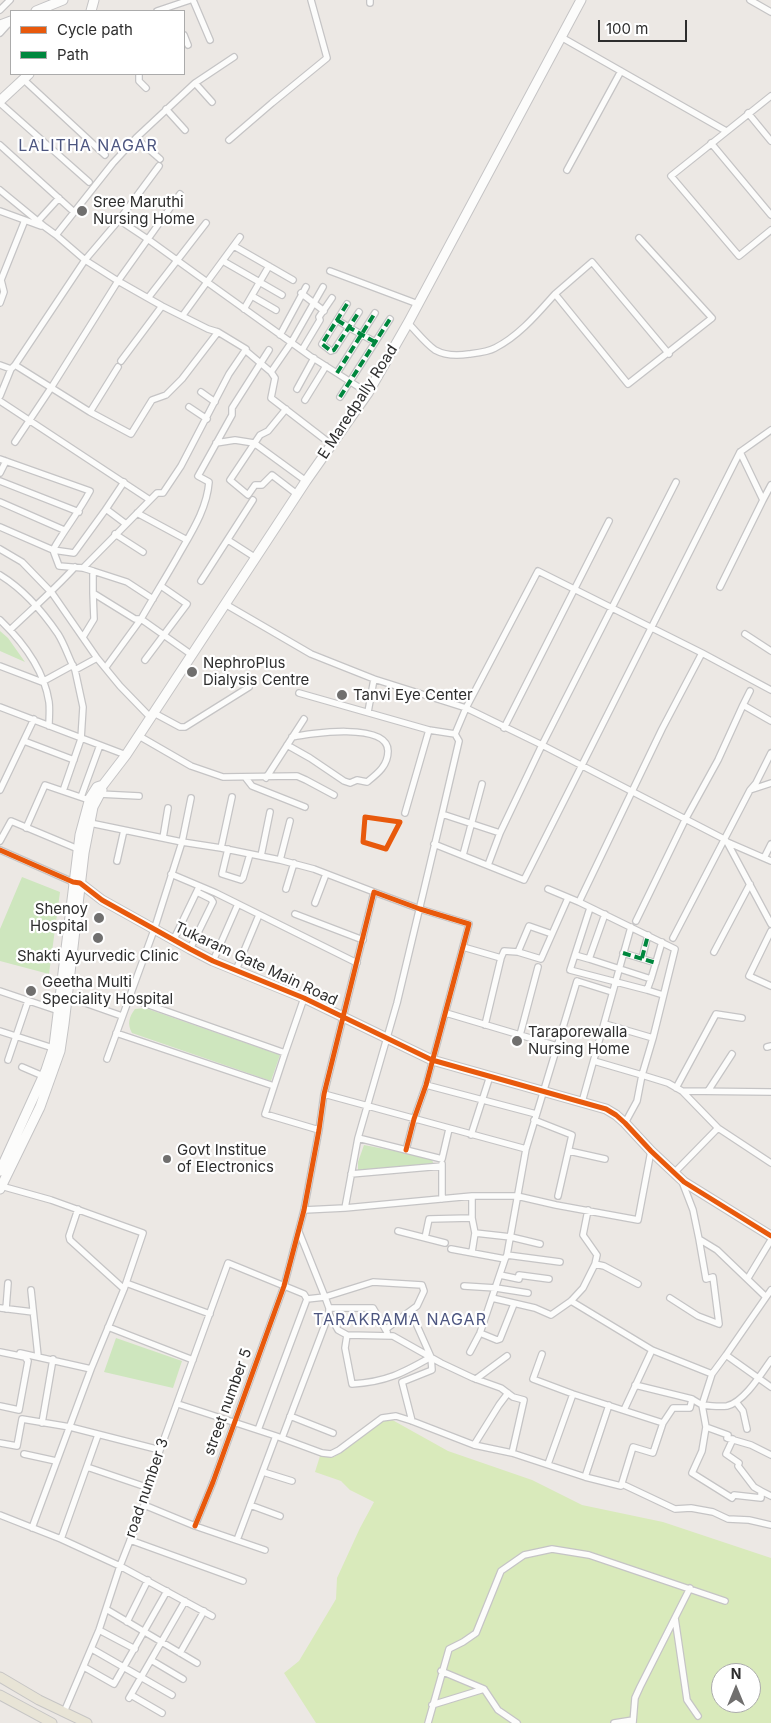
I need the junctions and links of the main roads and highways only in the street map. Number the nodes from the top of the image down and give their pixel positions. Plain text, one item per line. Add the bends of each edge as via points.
1 (63, 0) edge
2 (581, 0) edge
3 (38, 10) edge
4 (26, 76) edge
5 (0, 102) edge
6 (103, 785) junction
7 (77, 883) junction
8 (69, 949) junction
9 (0, 1171) edge
10 (1, 1188) edge
11 (771, 1236) edge
12 (0, 1677) edge
13 (0, 1695) edge
14 (33, 1696) junction
15 (25, 1709) junction
16 (52, 1723) edge
17 (87, 1723) edge

1 - 3 main road
2 - 6 main road, E Maredpally Road via 368,393
4 - 5 main road
6 - 7 main road, E Maredpally Road via 93,808
6 - 7 main road, E Maredpally Road via 85,798
7 - 8 main road, E Maredpally Road
7 - 11 main road, Tukaram Gate Main Road via 173,941 213,961 304,998 432,1060 606,1109 625,1122 684,1182
8 - 9 main road, E Maredpally Road via 53,1048
8 - 10 main road, E Maredpally Road via 68,997 60,1051 40,1107
12 - 14 main road
13 - 15 main road
14 - 15 main road
14 - 17 main road
15 - 16 main road

